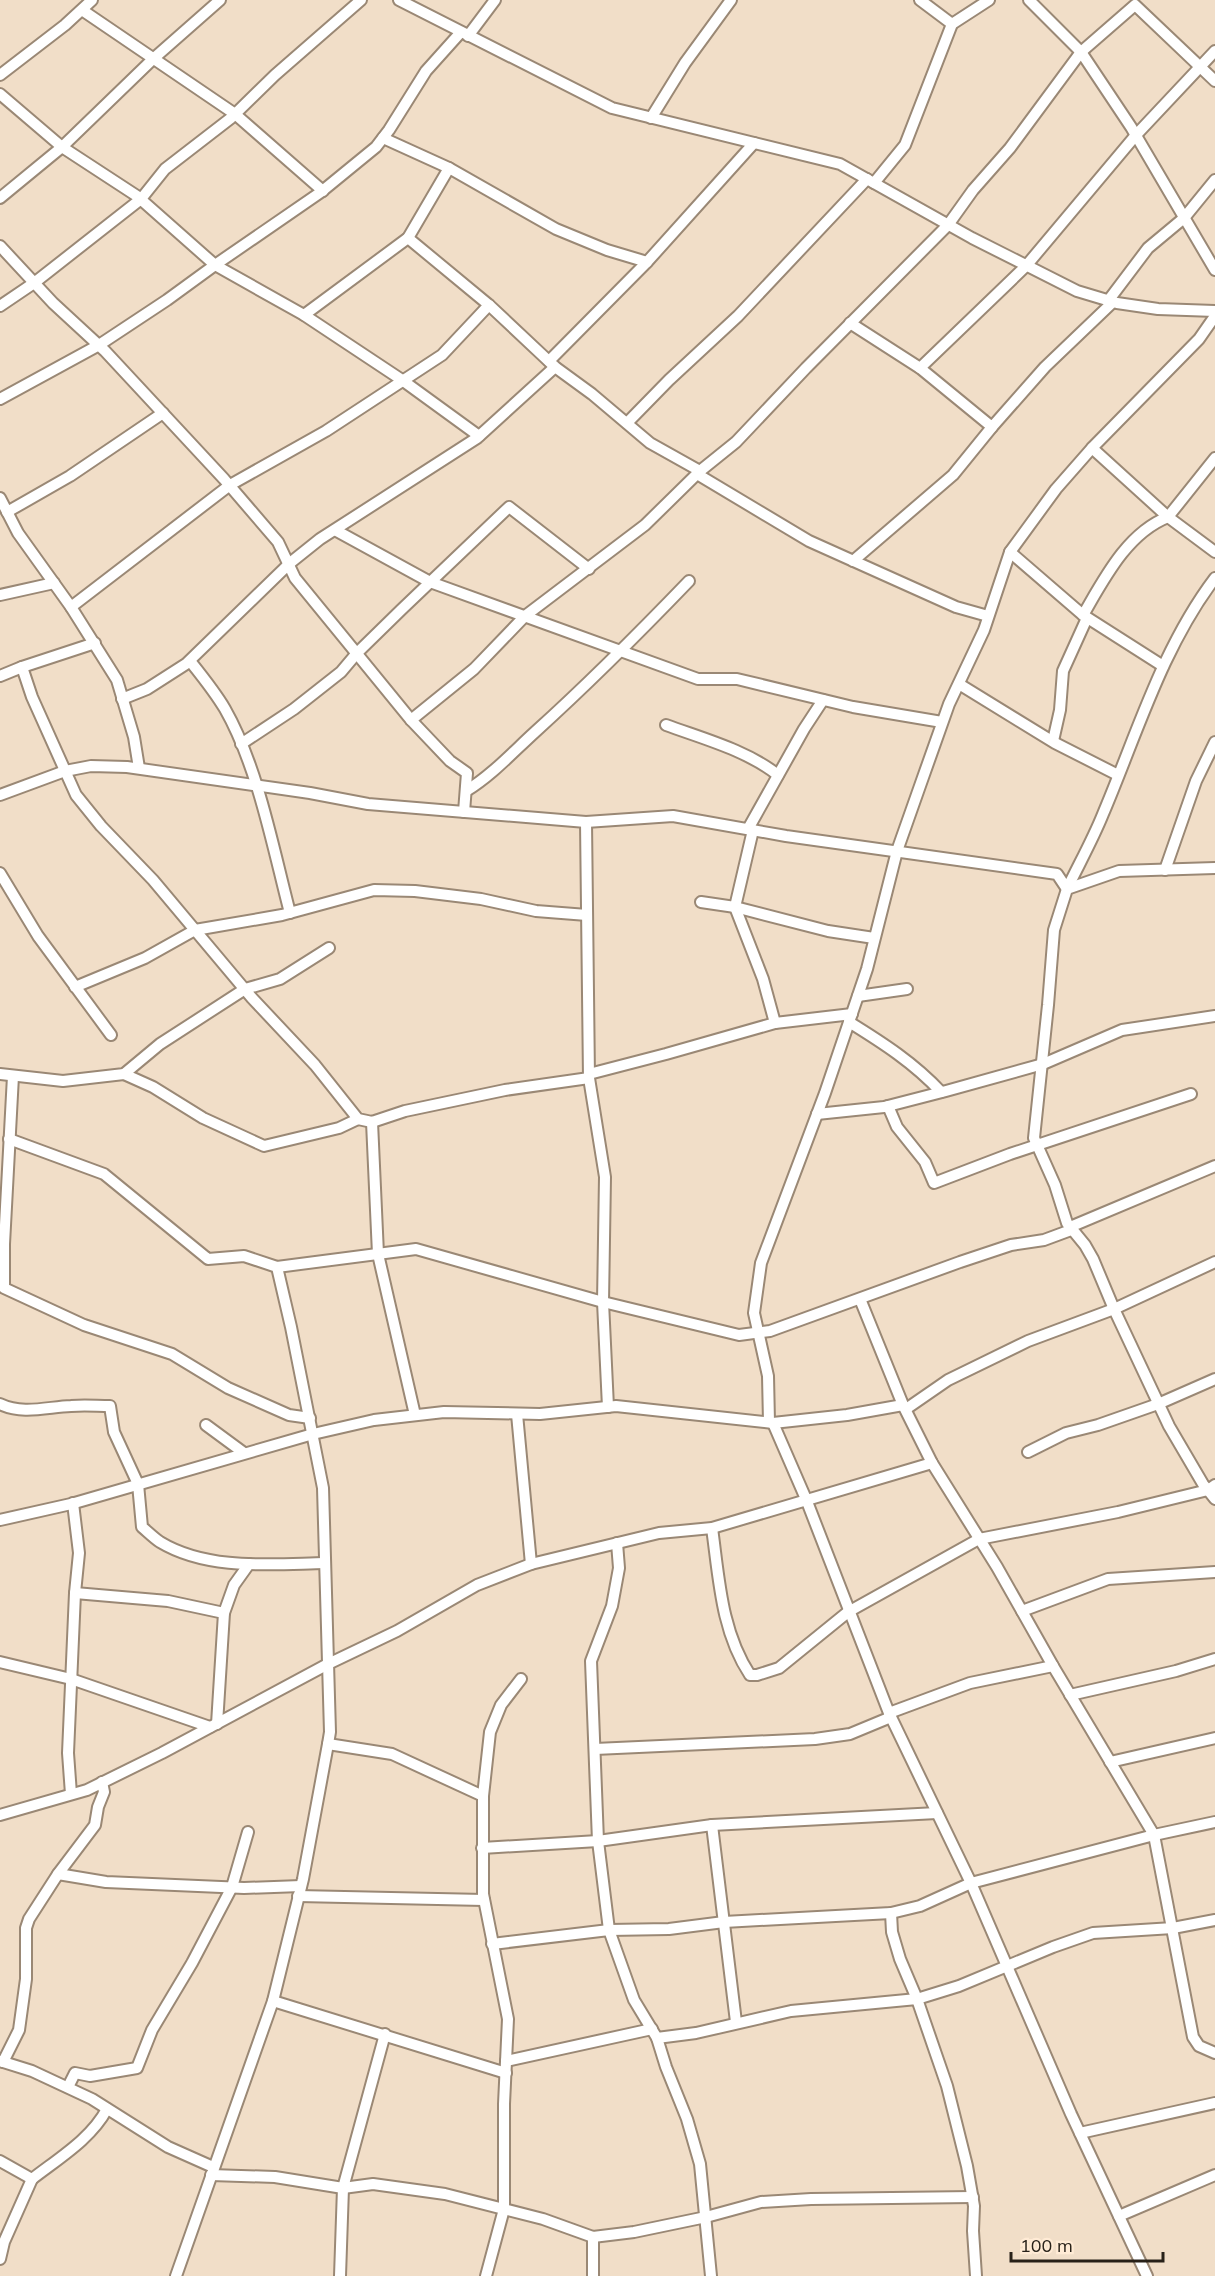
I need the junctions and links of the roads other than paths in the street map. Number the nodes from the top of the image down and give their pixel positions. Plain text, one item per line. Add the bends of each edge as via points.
1 (92, 0) edge
2 (220, 0) edge
3 (361, 0) edge
4 (399, 0) edge
5 (495, 0) edge
6 (730, 0) edge
7 (920, 0) edge
8 (989, 0) edge
9 (1029, 0) edge
10 (1137, 2) edge
11 (82, 10) junction
12 (952, 24) junction
13 (465, 34) junction
14 (1215, 51) edge
15 (1081, 52) junction
16 (153, 59) junction
17 (1200, 69) junction
18 (0, 75) edge
19 (1215, 81) edge
20 (0, 94) edge
21 (235, 114) junction
22 (651, 118) junction
23 (1136, 135) junction
24 (383, 138) junction
25 (754, 143) junction
26 (62, 147) junction
27 (449, 168) junction
28 (1215, 180) edge
29 (871, 181) junction
30 (323, 190) junction
31 (0, 198) edge
32 (141, 199) junction
33 (1184, 218) junction
34 (948, 225) junction
35 (408, 238) junction
36 (0, 246) edge
37 (647, 262) junction
38 (215, 265) junction
39 (1026, 266) junction
40 (1215, 270) edge
41 (34, 283) junction
42 (1111, 302) junction
43 (489, 305) junction
44 (0, 306) edge
45 (1215, 311) edge
46 (304, 315) junction
47 (1215, 316) edge
48 (850, 323) junction
49 (99, 345) junction
50 (552, 364) junction
51 (920, 368) junction
52 (402, 380) junction
53 (0, 399) edge
54 (163, 412) junction
55 (627, 423) junction
56 (992, 427) junction
57 (479, 436) junction
58 (1092, 448) junction
59 (1215, 458) edge
60 (698, 472) junction
61 (230, 485) junction
62 (0, 498) edge
63 (1168, 517) junction
64 (6, 518) edge
65 (335, 530) junction
66 (1010, 552) junction
67 (1215, 552) edge
68 (853, 561) junction
69 (290, 563) junction
70 (589, 569) junction
71 (1215, 578) edge
72 (689, 581) dead end
73 (430, 582) junction
74 (54, 583) junction
75 (0, 595) edge
76 (71, 607) junction
77 (525, 616) junction
78 (988, 616) junction
79 (1085, 617) junction
80 (95, 643) junction
81 (621, 651) junction
82 (357, 653) junction
83 (190, 661) junction
84 (1163, 666) junction
85 (22, 667) junction
86 (0, 676) edge
87 (959, 684) junction
88 (122, 699) junction
89 (823, 700) junction
90 (411, 720) junction
91 (942, 722) junction
92 (666, 725) dead end
93 (1053, 741) junction
94 (1215, 742) edge
95 (241, 744) junction
96 (139, 768) junction
97 (65, 771) junction
98 (778, 775) junction
99 (1118, 775) junction
100 (256, 786) junction
101 (466, 791) junction
102 (0, 795) edge
103 (464, 812) junction
104 (586, 822) junction
105 (750, 830) junction
106 (897, 851) junction
107 (1215, 868) edge
108 (1165, 870) junction
109 (0, 873) edge
110 (3, 886) edge
111 (1067, 889) junction
112 (701, 902) dead end
113 (735, 907) junction
114 (290, 913) junction
115 (587, 915) junction
116 (195, 930) junction
117 (874, 938) junction
118 (329, 948) dead end
119 (75, 987) junction
120 (245, 989) junction
121 (907, 989) dead end
122 (858, 996) junction
123 (1215, 1016) edge
124 (850, 1018) junction
125 (775, 1023) junction
126 (111, 1035) dead end
127 (1042, 1064) junction
128 (0, 1074) edge
129 (124, 1074) junction
130 (13, 1076) junction
131 (589, 1076) junction
132 (941, 1092) junction
133 (1191, 1094) dead end
134 (888, 1106) junction
135 (817, 1114) junction
136 (358, 1119) junction
137 (372, 1122) junction
138 (9, 1139) junction
139 (1037, 1145) junction
140 (4, 1157) edge
141 (1215, 1166) edge
142 (1071, 1229) junction
143 (378, 1254) junction
144 (1215, 1262) edge
145 (277, 1267) junction
146 (2, 1288) edge
147 (860, 1299) junction
148 (603, 1302) junction
149 (1114, 1309) junction
150 (757, 1333) junction
151 (1215, 1379) edge
152 (0, 1404) edge
153 (1158, 1404) junction
154 (608, 1407) junction
155 (905, 1407) junction
156 (517, 1414) junction
157 (415, 1415) junction
158 (310, 1418) junction
159 (771, 1423) junction
160 (206, 1425) dead end
161 (313, 1434) junction
162 (1028, 1452) dead end
163 (244, 1454) junction
164 (932, 1463) junction
165 (138, 1484) junction
166 (1213, 1491) edge
167 (806, 1499) junction
168 (73, 1503) junction
169 (0, 1520) edge
170 (712, 1528) junction
171 (979, 1539) junction
172 (617, 1543) junction
173 (325, 1563) junction
174 (249, 1564) junction
175 (531, 1564) junction
176 (1215, 1572) edge
177 (75, 1593) junction
178 (1022, 1611) junction
179 (848, 1612) junction
180 (224, 1613) junction
181 (1215, 1659) edge
182 (0, 1662) edge
183 (328, 1665) junction
184 (1053, 1666) junction
185 (71, 1679) junction
186 (521, 1679) dead end
187 (1070, 1695) junction
188 (890, 1715) junction
189 (213, 1726) junction
190 (1215, 1738) edge
191 (328, 1744) junction
192 (595, 1749) junction
193 (1110, 1762) junction
194 (102, 1782) junction
195 (71, 1794) junction
196 (483, 1796) junction
197 (937, 1813) junction
198 (0, 1815) edge
199 (1215, 1822) edge
200 (712, 1825) junction
201 (248, 1832) dead end
202 (1154, 1835) junction
203 (598, 1841) junction
204 (483, 1848) junction
205 (58, 1874) junction
206 (971, 1883) junction
207 (232, 1887) junction
208 (299, 1891) junction
209 (484, 1900) junction
210 (891, 1913) junction
211 (1215, 1920) edge
212 (724, 1922) junction
213 (1173, 1928) junction
214 (609, 1930) junction
215 (492, 1944) junction
216 (1006, 1967) junction
217 (917, 1999) junction
218 (273, 2001) junction
219 (736, 2022) junction
220 (385, 2034) junction
221 (655, 2034) junction
222 (1215, 2053) edge
223 (1, 2061) edge
224 (506, 2061) junction
225 (506, 2073) junction
226 (68, 2088) junction
227 (1215, 2103) edge
228 (107, 2109) junction
229 (1080, 2133) junction
230 (0, 2161) edge
231 (212, 2171) junction
232 (1215, 2175) edge
233 (32, 2179) junction
234 (344, 2188) junction
235 (973, 2197) junction
236 (504, 2209) junction
237 (1119, 2216) junction
238 (706, 2217) junction
239 (593, 2237) junction
240 (0, 2259) edge
241 (176, 2276) edge
242 (340, 2276) edge
243 (486, 2276) edge
244 (593, 2276) edge
245 (711, 2276) edge
246 (976, 2276) edge
247 (1147, 2276) edge

1 - 11 street
2 - 16 street
3 - 21 street
4 - 13 street
5 - 13 street
6 - 22 street
7 - 12 street
8 - 12 street
9 - 15 street
10 - 15 street
10 - 17 street
11 - 16 street
11 - 18 street
12 - 29 street via 905,145
13 - 22 street via 612,108
13 - 24 street via 426,71
14 - 17 street
15 - 23 street
15 - 34 street
16 - 21 street
16 - 26 street
17 - 19 street
17 - 23 street
20 - 26 street
21 - 30 street
21 - 32 street via 165,169
22 - 25 street
23 - 33 street
23 - 39 street
24 - 27 street
24 - 30 street
25 - 29 street via 840,164
25 - 37 street
26 - 31 street
26 - 32 street
27 - 35 street
27 - 37 street via 556,229
28 - 33 street
29 - 34 street
29 - 55 street
30 - 38 street
32 - 38 street
32 - 41 street
33 - 40 street
33 - 42 street via 1148,248
34 - 39 street
34 - 48 street
35 - 43 street
35 - 46 street
36 - 41 street
37 - 50 street
38 - 46 street
38 - 49 street
39 - 42 street via 1077,291
39 - 51 street
41 - 44 street
41 - 49 street
42 - 45 street
42 - 56 street
43 - 50 street
43 - 52 street via 442,355
46 - 52 street
47 - 58 street via 1199,339
48 - 51 street
48 - 60 street via 736,442
49 - 53 street
49 - 54 street
50 - 55 street
50 - 57 street
51 - 56 street
52 - 57 street
52 - 61 street via 326,431
54 - 61 street
54 - 64 street
55 - 60 street via 650,443
56 - 68 street via 953,475
57 - 65 street
58 - 63 street
58 - 66 street
59 - 63 street
60 - 68 street via 809,542
60 - 70 street via 645,525
61 - 69 street via 278,542
61 - 76 street
62 - 64 street
63 - 67 street
63 - 79 street via 1135,540 1109,570
64 - 74 street
65 - 69 street
65 - 73 street
66 - 78 street
66 - 79 street
68 - 78 street via 956,607
69 - 82 street via 295,578
69 - 83 street
70 - 73 street via 509,507
70 - 77 street
71 - 84 street
72 - 81 street
73 - 77 street
73 - 82 street
74 - 75 street
74 - 76 street
76 - 80 street
77 - 81 street
77 - 90 street via 474,669
78 - 87 street
79 - 84 street
79 - 93 street via 1063,671
80 - 85 street
80 - 88 street via 117,680
81 - 89 street via 698,679 737,679
81 - 101 street
82 - 90 street
82 - 95 street via 341,672 303,702
83 - 88 street via 147,689
83 - 95 street via 225,710
84 - 99 street
85 - 86 street
85 - 97 street
87 - 91 street
87 - 93 street
88 - 96 street
89 - 91 street
89 - 98 street
90 - 101 street via 467,772
91 - 106 street
92 - 98 street via 749,757
93 - 99 street
94 - 108 street via 1196,781
95 - 100 street
96 - 97 street via 91,766
96 - 100 street
97 - 102 street
97 - 116 street via 76,795 100,826
98 - 105 street
99 - 111 street
100 - 103 street via 368,804
100 - 114 street
101 - 103 street
103 - 104 street
104 - 105 street via 673,816
104 - 115 street
105 - 106 street
105 - 113 street
106 - 111 street via 1057,874
106 - 117 street
107 - 108 street
108 - 111 street via 1119,871
109 - 110 street
110 - 119 street
111 - 127 street via 1054,930
112 - 113 street
113 - 117 street via 828,931
113 - 125 street
114 - 115 street via 374,890 481,898 536,911
114 - 116 street
115 - 131 street
116 - 119 street via 145,958
116 - 120 street
117 - 122 street
118 - 120 street via 280,979
119 - 126 street
120 - 129 street via 160,1044
120 - 136 street
121 - 122 street
122 - 124 street
123 - 127 street via 1122,1030
124 - 125 street
124 - 132 street via 923,1072
124 - 135 street
125 - 131 street
127 - 132 street
127 - 139 street via 1034,1138
128 - 130 street
129 - 130 street via 63,1081
129 - 136 street via 264,1146 339,1128
130 - 138 street
131 - 137 street via 405,1111
131 - 148 street via 605,1177
132 - 134 street
133 - 139 street
134 - 135 street
134 - 139 street via 897,1128 925,1162 934,1183
135 - 150 street via 761,1263 754,1313
136 - 137 street
137 - 143 street
138 - 140 street
138 - 145 street via 104,1173 208,1259 244,1256
139 - 142 street
140 - 146 street
141 - 142 street
142 - 147 street via 1044,1240 1011,1245
142 - 149 street via 1089,1252
143 - 145 street
143 - 148 street via 416,1249
143 - 157 street
144 - 149 street
145 - 158 street
146 - 158 street via 84,1325 172,1354 228,1388 289,1415
147 - 150 street
147 - 155 street
148 - 150 street via 739,1335
148 - 154 street
149 - 153 street
149 - 155 street via 1028,1341 948,1380
150 - 159 street via 768,1377
151 - 153 street
152 - 165 street via 30,1410 110,1406 114,1432
153 - 162 street via 1066,1433
153 - 166 street
154 - 156 street
154 - 159 street
155 - 159 street
155 - 164 street
156 - 157 street
156 - 175 street
157 - 161 street
158 - 161 street
159 - 167 street
160 - 163 street
161 - 163 street
161 - 173 street via 323,1488
163 - 165 street
164 - 167 street
164 - 171 street
165 - 168 street
165 - 174 street via 142,1527 159,1542 209,1560
166 - 171 street
167 - 170 street
167 - 179 street
168 - 169 street
168 - 177 street via 79,1553
170 - 172 street via 659,1533
170 - 179 street via 722,1604 733,1645 750,1675 779,1668
171 - 178 street
171 - 179 street
172 - 175 street
172 - 192 street via 619,1568 612,1606 591,1661
173 - 174 street
173 - 183 street
174 - 180 street via 234,1586
175 - 183 street via 477,1585
176 - 178 street via 1108,1579
177 - 180 street via 168,1601
177 - 185 street
178 - 184 street
179 - 188 street
180 - 189 street
181 - 187 street
182 - 185 street
183 - 189 street
183 - 191 street
184 - 187 street
184 - 188 street via 970,1683
185 - 189 street
185 - 195 street
186 - 196 street via 501,1705 490,1732
187 - 193 street
188 - 192 street via 850,1734 815,1739
188 - 197 street
189 - 194 street
190 - 193 street
191 - 196 street via 393,1754
191 - 208 street
192 - 203 street
193 - 202 street
194 - 195 street
194 - 205 street via 104,1792 95,1826
195 - 198 street
196 - 204 street
197 - 200 street
197 - 206 street
199 - 202 street
200 - 203 street
200 - 212 street
201 - 207 street
202 - 206 street
202 - 213 street
203 - 204 street
203 - 214 street
204 - 209 street
205 - 207 street via 106,1882
205 - 223 street via 26,1928 26,1979 19,2030
206 - 210 street via 920,1906
206 - 216 street
207 - 208 street
207 - 226 street via 152,2030 137,2068 90,2076 75,2073
208 - 209 street
208 - 218 street
209 - 215 street
210 - 212 street
210 - 217 street via 900,1959
211 - 213 street
212 - 214 street via 669,1929
212 - 219 street
213 - 216 street via 1093,1933
213 - 222 street via 1193,2037 1199,2046
214 - 215 street
214 - 221 street via 634,2000
215 - 224 street via 508,2019
216 - 217 street
216 - 229 street
217 - 219 street via 791,2011
217 - 235 street via 947,2086
218 - 220 street
218 - 231 street
219 - 221 street via 696,2032
220 - 225 street
220 - 234 street
221 - 224 street
221 - 238 street via 700,2164
223 - 226 street
224 - 225 street
225 - 236 street
226 - 228 street
227 - 229 street
228 - 231 street
228 - 233 street via 82,2140
229 - 237 street
230 - 233 street
231 - 234 street
231 - 241 street
232 - 237 street
233 - 240 street
234 - 236 street via 373,2184 445,2194
234 - 242 street
235 - 238 street via 761,2202
235 - 246 street
236 - 239 street
236 - 243 street
237 - 247 street
238 - 239 street
238 - 245 street
239 - 244 street

